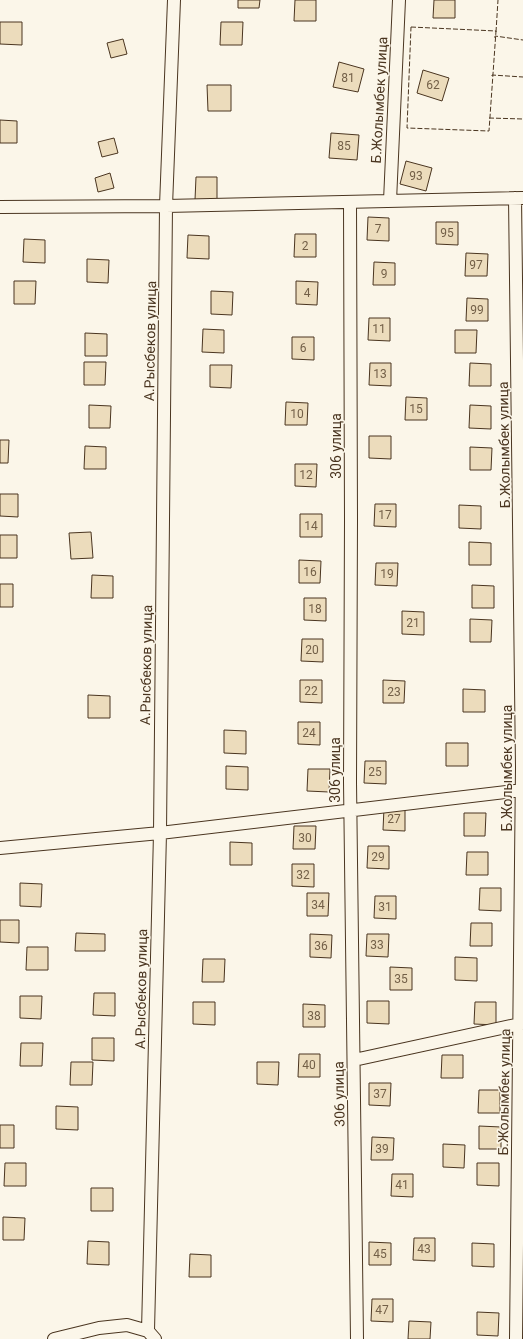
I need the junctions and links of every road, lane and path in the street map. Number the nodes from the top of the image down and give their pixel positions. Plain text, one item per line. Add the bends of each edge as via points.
1 (174, 0) edge
2 (399, 0) edge
3 (519, 198) edge
4 (390, 200) junction
5 (350, 202) junction
6 (166, 206) junction
7 (0, 207) edge
8 (523, 790) edge
9 (350, 810) junction
10 (160, 833) junction
11 (0, 848) edge
12 (520, 1024) junction
13 (354, 1060) junction
14 (152, 1335) edge
15 (523, 1338) edge
16 (54, 1339) edge
17 (357, 1339) edge
18 (517, 1339) edge

1 - 6 street, А.Рысбеков улица
2 - 4 street, Б.Жолымбек улица
3 - 4 street
3 - 8 street, Б.Жолымбек улица
4 - 5 street
5 - 6 street
5 - 9 street, 306 улица
6 - 7 street
6 - 10 street, А.Рысбеков улица
8 - 9 street
8 - 12 street, Б.Жолымбек улица
9 - 10 street
9 - 13 street, 306 улица
10 - 11 street
10 - 14 street, А.Рысбеков улица
12 - 13 street
12 - 18 street, Б.Жолымбек улица
13 - 17 street, 306 улица
14 - 16 street via 127,1325 99,1328
15 - 18 street

